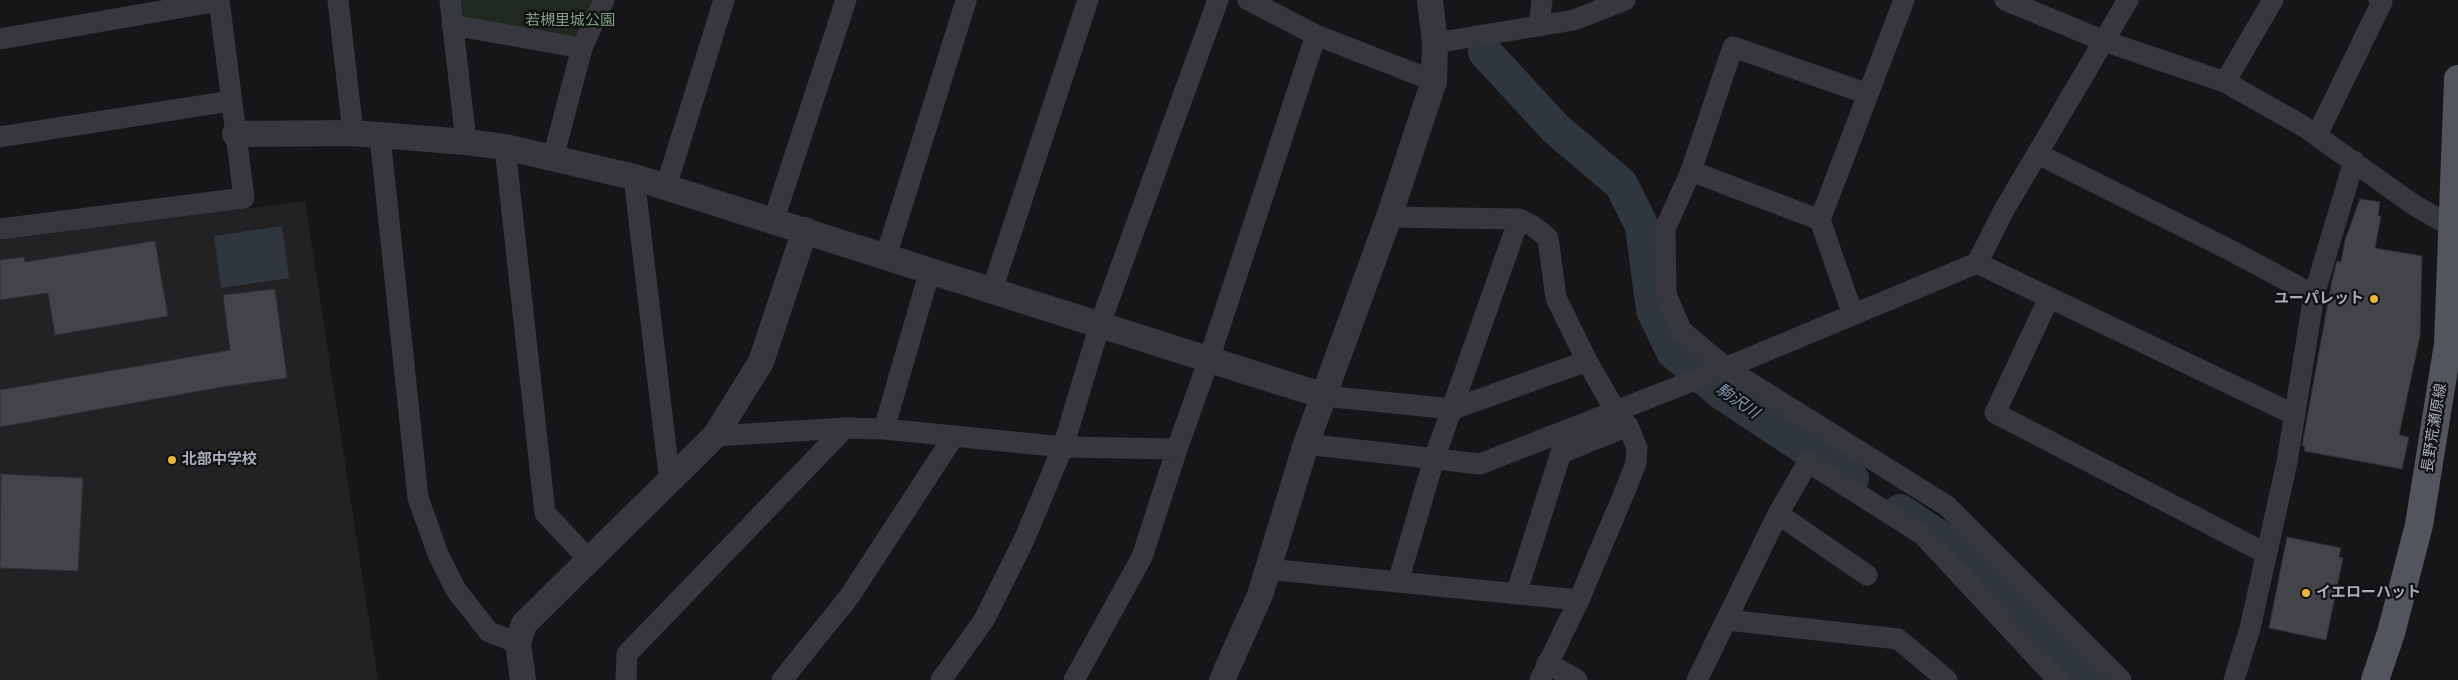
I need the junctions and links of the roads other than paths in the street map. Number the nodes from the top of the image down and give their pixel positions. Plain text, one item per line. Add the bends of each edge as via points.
1 (219, 0) edge
2 (338, 0) edge
3 (450, 0) edge
4 (604, 0) edge
5 (724, 0) edge
6 (846, 0) edge
7 (965, 0) edge
8 (1088, 0) edge
9 (1218, 0) edge
10 (1248, 0) edge
11 (1430, 0) edge
12 (1542, 0) edge
13 (1626, 0) edge
14 (1904, 0) edge
15 (2005, 0) edge
16 (2128, 0) edge
17 (2273, 0) edge
18 (2379, 0) edge
19 (452, 25) junction
20 (1539, 26) junction
21 (1316, 35) junction
22 (0, 39) edge
23 (2104, 41) junction
24 (1434, 43) junction
25 (582, 48) junction
26 (2458, 79) edge
27 (1434, 81) junction
28 (2225, 82) junction
29 (1868, 94) junction
30 (231, 101) junction
31 (235, 134) junction
32 (353, 134) junction
33 (2317, 135) junction
34 (380, 136) junction
35 (0, 137) edge
36 (466, 142) junction
37 (504, 147) junction
38 (2038, 154) junction
39 (552, 158) junction
40 (2354, 161) junction
41 (1691, 172) junction
42 (634, 177) junction
43 (666, 187) junction
44 (1389, 216) junction
45 (1519, 219) junction
46 (1820, 220) junction
47 (773, 222) junction
48 (2455, 228) edge
49 (0, 229) edge
50 (805, 230) junction
51 (886, 256) junction
52 (1977, 263) junction
53 (930, 270) junction
54 (992, 290) junction
55 (2314, 295) junction
56 (2049, 298) junction
57 (1853, 315) junction
58 (1100, 324) junction
59 (1209, 359) junction
60 (1587, 361) junction
61 (1722, 370) junction
62 (1324, 396) junction
63 (1453, 409) junction
64 (2295, 416) junction
65 (1622, 419) junction
66 (845, 428) junction
67 (884, 429) junction
68 (715, 436) junction
69 (954, 436) junction
70 (1306, 444) junction
71 (1063, 447) junction
72 (1177, 449) junction
73 (1434, 459) junction
74 (670, 483) junction
75 (1778, 514) junction
76 (2266, 553) junction
77 (589, 560) junction
78 (1267, 569) junction
79 (1867, 576) dead end
80 (1398, 582) junction
81 (1516, 594) junction
82 (1578, 600) junction
83 (1727, 620) junction
84 (518, 643) junction
85 (1543, 671) edge
86 (523, 680) edge
87 (626, 680) edge
88 (782, 680) edge
89 (941, 680) edge
90 (1074, 680) edge
91 (1222, 680) edge
92 (1577, 680) edge
93 (1696, 680) edge
94 (1947, 680) edge
95 (2058, 680) edge
96 (2121, 680) edge
97 (2234, 680) edge
98 (2375, 680) edge

1 - 22 street
1 - 30 street
2 - 32 street
3 - 19 street
4 - 25 street
5 - 43 street
6 - 47 street
7 - 51 street
8 - 54 street
9 - 58 street
10 - 21 street
11 - 24 street
12 - 20 street
13 - 20 street via 1574,20
14 - 29 street
15 - 23 street
16 - 23 street
17 - 28 street
18 - 33 street via 2382,2
19 - 25 street
19 - 36 street
20 - 24 street
21 - 27 street
21 - 59 street
23 - 28 street
23 - 38 street
24 - 27 street
25 - 39 street
26 - 48 main road, 長野荒瀬原線
27 - 44 street
28 - 33 street
29 - 41 street via 1733,47
29 - 46 street
30 - 31 street
30 - 35 street
31 - 32 street
31 - 49 street via 244,198
32 - 34 street
33 - 40 street
34 - 36 street
34 - 84 street via 418,498 438,554 456,590 489,632
36 - 37 street
37 - 39 street
37 - 77 street via 545,513
38 - 52 street
38 - 55 street
39 - 42 street
40 - 48 street via 2414,206
40 - 55 street
41 - 46 street
41 - 61 street via 1665,229 1666,294 1681,330
42 - 43 street
42 - 74 street
43 - 47 street
44 - 45 street
44 - 62 street
45 - 60 street via 1548,238 1556,298
45 - 63 street
46 - 57 street
47 - 50 street
48 - 98 main road, 長野荒瀬原線 via 2448,344 2420,526
50 - 51 street
50 - 68 street via 761,362
51 - 53 street
52 - 56 street
52 - 57 street
53 - 54 street
53 - 67 street
54 - 58 street
55 - 64 street
56 - 64 street
56 - 76 street via 1995,413
57 - 61 street
58 - 59 street
58 - 71 street
59 - 62 street
59 - 72 street
60 - 63 street
60 - 65 street
61 - 65 street via 1673,389
61 - 96 street via 1947,506
62 - 63 street
62 - 70 street
63 - 73 street
64 - 76 street
65 - 73 street via 1480,464
65 - 81 street via 1561,454
65 - 82 street via 1637,448 1636,463
66 - 67 street
66 - 68 street
66 - 87 street via 627,654
67 - 69 street
68 - 74 street
69 - 71 street
69 - 88 street via 849,597
70 - 73 street
70 - 78 street
71 - 72 street
71 - 89 street via 1024,540 984,620
72 - 90 street via 1142,557
73 - 80 street
74 - 77 street
75 - 79 street
75 - 83 street
75 - 95 street via 1808,462 1923,535
76 - 97 street via 2250,628
77 - 84 street via 524,624
78 - 80 street
78 - 91 street via 1260,595
80 - 81 street
81 - 82 street
82 - 85 street
83 - 93 street
83 - 94 street via 1898,638
84 - 86 street
85 - 92 street

